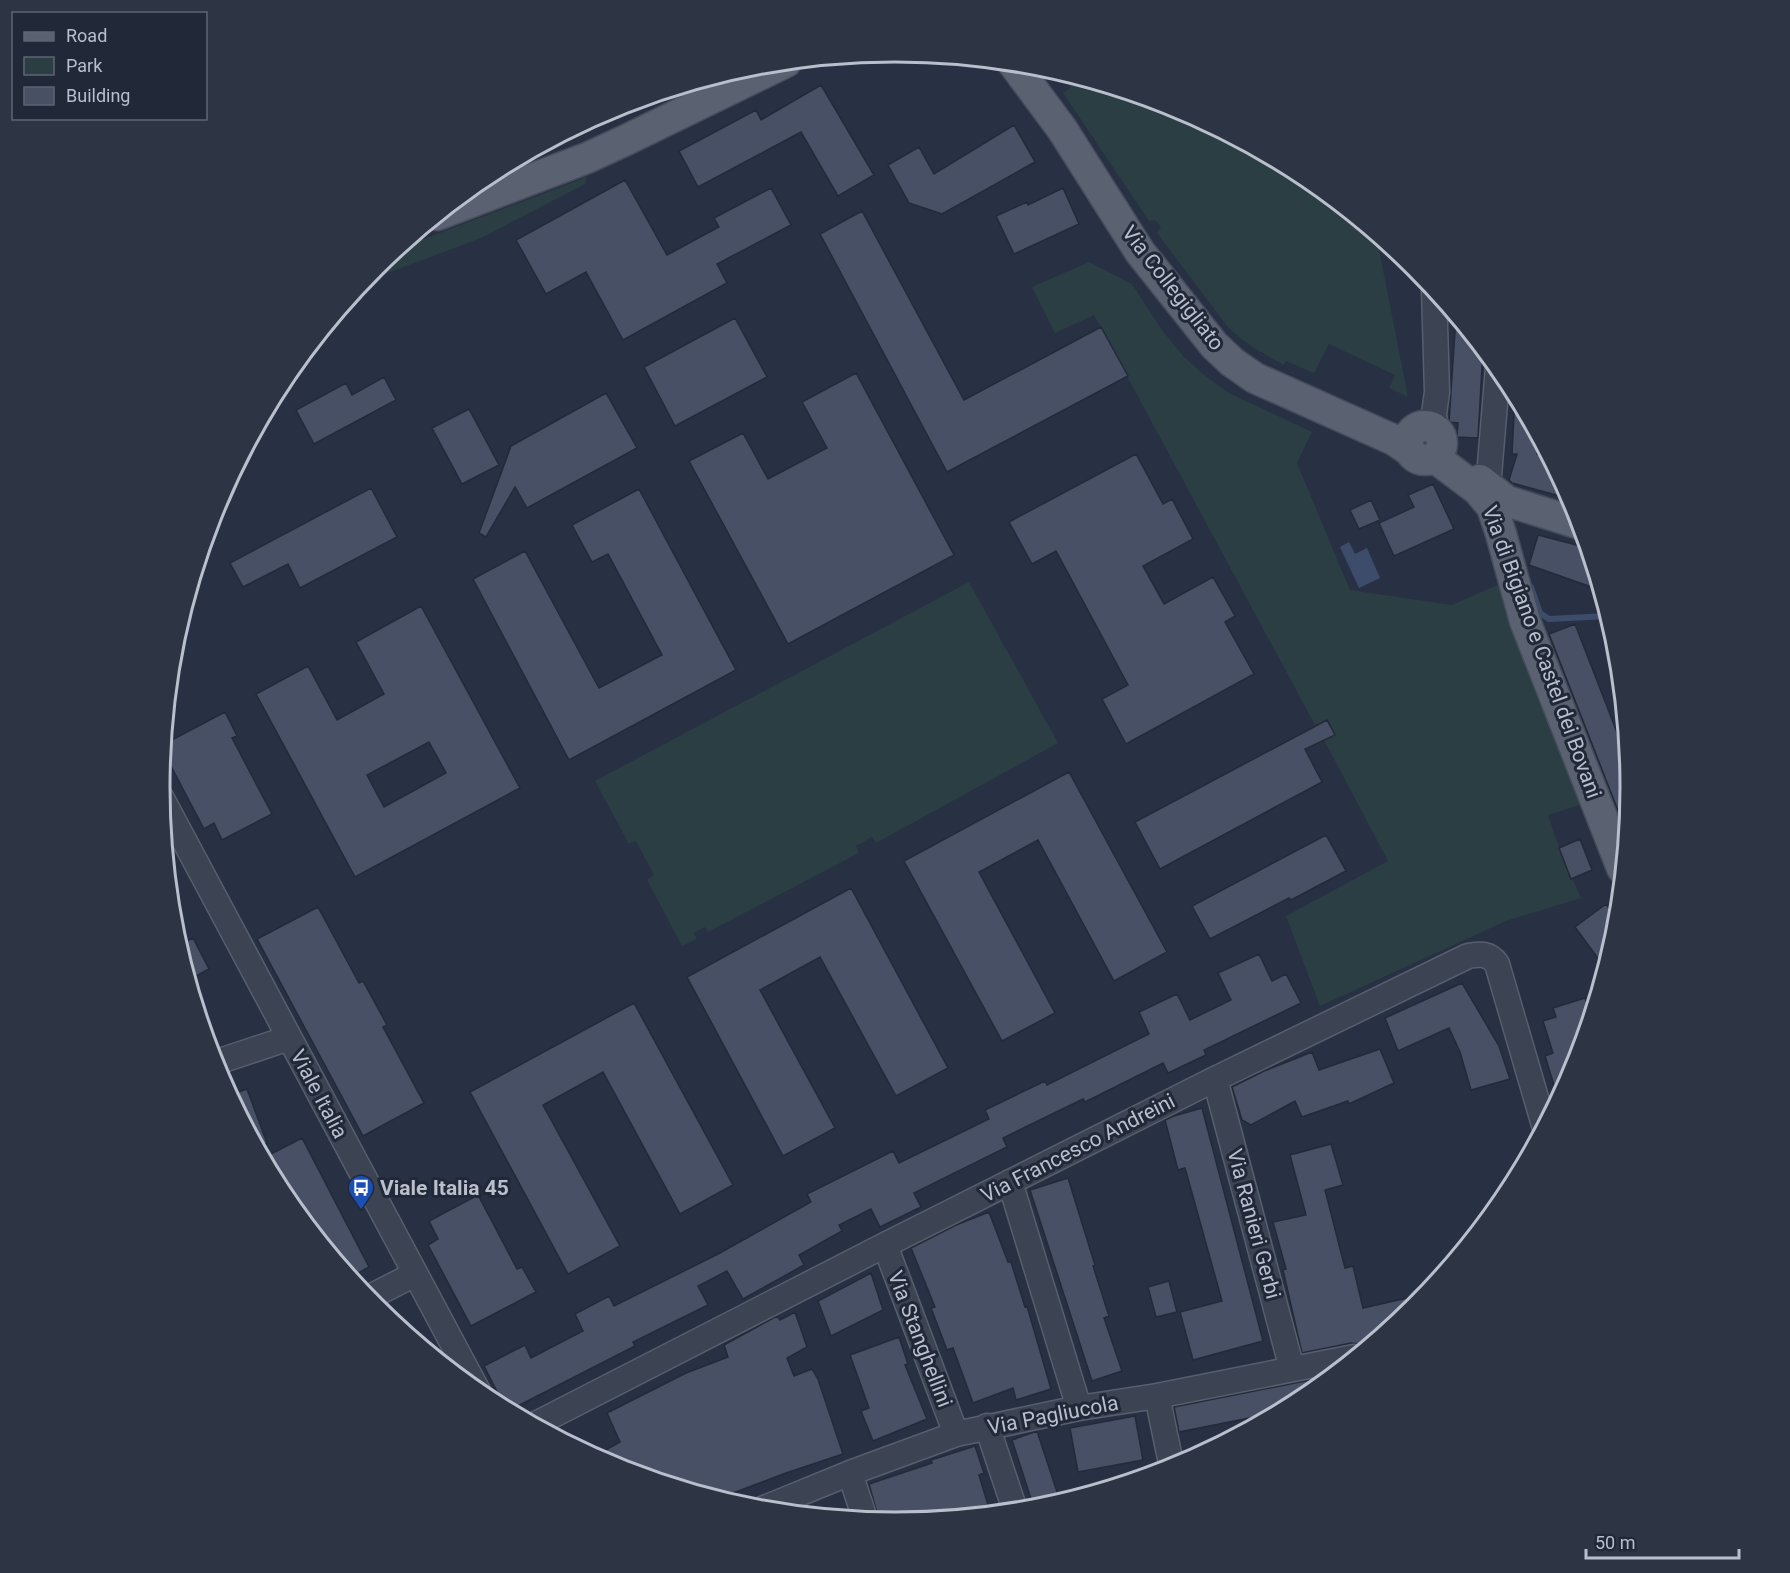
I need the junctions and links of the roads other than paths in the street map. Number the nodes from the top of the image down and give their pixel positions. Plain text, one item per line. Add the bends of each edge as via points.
1 (1020, 73) edge
2 (761, 74) edge
3 (462, 205) edge
4 (1434, 302) edge
5 (1497, 382) edge
6 (1423, 438) junction
7 (1488, 494) junction
8 (1570, 521) edge
9 (171, 816) edge
10 (1616, 854) edge
11 (289, 1038) junction
12 (223, 1060) edge
13 (1215, 1079) junction
14 (1541, 1114) edge
15 (1010, 1182) junction
16 (885, 1245) junction
17 (415, 1274) junction
18 (377, 1293) edge
19 (1338, 1360) edge
20 (1292, 1369) junction
21 (468, 1372) edge
22 (1157, 1396) junction
23 (1079, 1408) junction
24 (543, 1420) edge
25 (987, 1426) junction
26 (956, 1434) junction
27 (1170, 1457) edge
28 (850, 1473) junction
29 (779, 1502) edge
30 (1012, 1502) edge
31 (862, 1511) edge

1 - 6 main road, Via Collegigliato via 1062,129 1140,252 1232,362 1255,378
2 - 3 main road via 597,153
4 - 6 street via 1437,392
5 - 7 street
6 - 7 main road, Via di Bigiano e Castel dei Bovani via 1462,477
7 - 8 main road
7 - 10 main road, Via di Bigiano e Castel dei Bovani via 1525,621
9 - 11 street, Viale Italia
11 - 12 street
11 - 17 street, Viale Italia
13 - 14 street, Via Francesco Andreini via 1458,960 1479,954 1493,958 1501,973
13 - 15 street, Via Francesco Andreini
13 - 20 street, Via Ranieri Gerbi
15 - 16 street, Via Francesco Andreini
15 - 23 street
16 - 24 street, Via Francesco Andreini
16 - 26 street, Via Stanghellini
17 - 18 street
17 - 21 street, Viale Italia
19 - 20 street, Via Pagliucola
20 - 22 street, Via Pagliucola
22 - 23 street, Via Pagliucola
22 - 27 street
23 - 25 street, Via Pagliucola
25 - 26 street, Via Pagliucola
25 - 30 street
26 - 28 street, Via Pagliucola
28 - 29 street, Via Pagliucola
28 - 31 street

